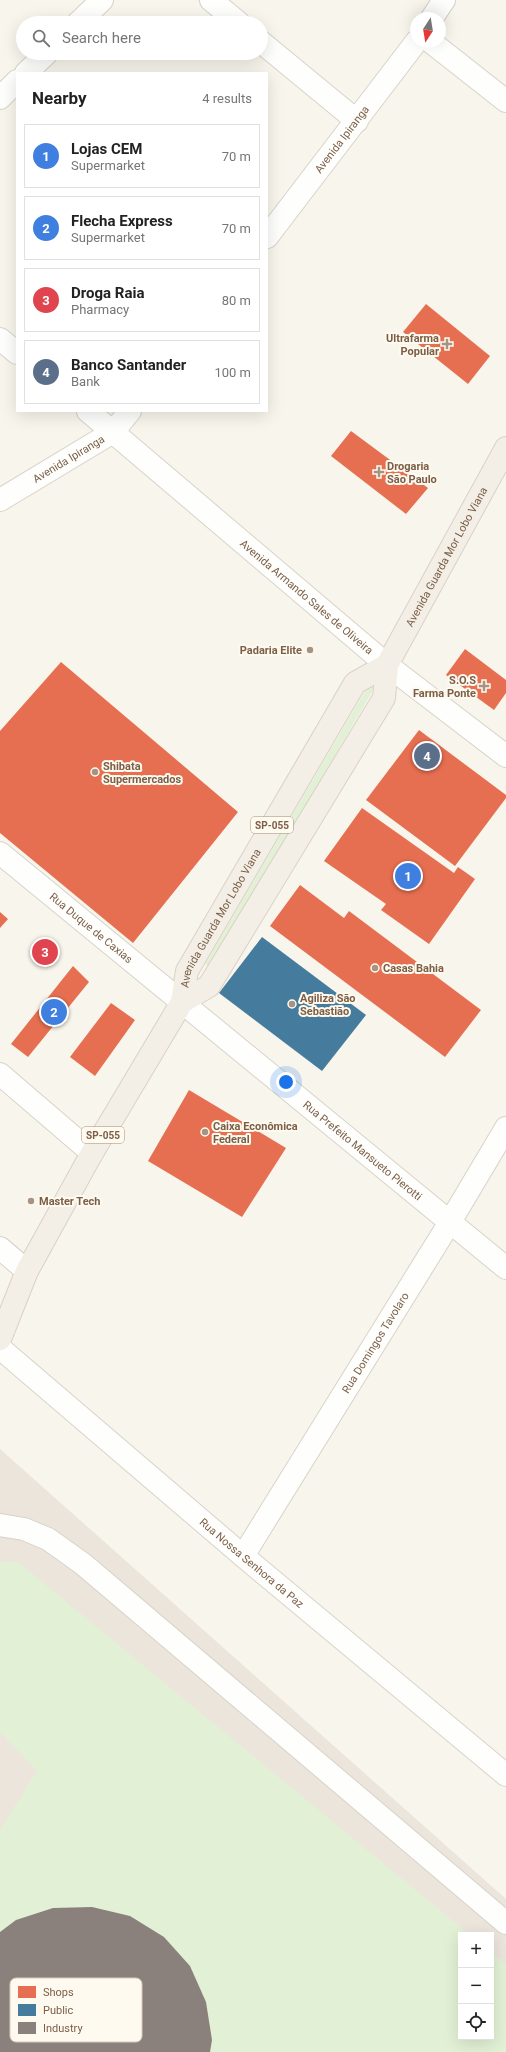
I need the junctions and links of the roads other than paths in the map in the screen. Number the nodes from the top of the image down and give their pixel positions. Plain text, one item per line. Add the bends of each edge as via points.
1 (211, 0) edge
2 (444, 0) edge
3 (94, 3) edge
4 (436, 12) edge
5 (84, 16) edge
6 (230, 16) edge
7 (268, 48) edge
8 (412, 48) edge
9 (440, 48) edge
10 (40, 60) edge
11 (27, 72) edge
12 (16, 83) edge
13 (0, 98) edge
14 (506, 101) edge
15 (357, 121) junction
16 (268, 236) edge
17 (0, 339) edge
18 (16, 352) edge
19 (89, 412) edge
20 (129, 412) edge
21 (114, 432) junction
22 (506, 448) edge
23 (0, 500) edge
24 (387, 665) junction
25 (506, 756) edge
26 (0, 853) edge
27 (182, 1002) junction
28 (0, 1074) edge
29 (506, 1128) edge
30 (92, 1153) junction
31 (450, 1222) junction
32 (0, 1248) edge
33 (506, 1268) edge
34 (27, 1270) junction
35 (0, 1304) edge
36 (0, 1338) edge
37 (0, 1348) edge
38 (0, 1525) edge
39 (243, 1556) junction
40 (506, 1775) edge
41 (506, 1923) edge

1 - 6 street
2 - 4 street
3 - 5 street
7 - 15 street
8 - 15 street, Avenida Ipiranga
9 - 14 street
10 - 11 street
12 - 13 street
15 - 16 street, Avenida Ipiranga
17 - 18 street
19 - 21 street, Avenida Armando Sales de Oliveira
20 - 21 street, Avenida Ipiranga
21 - 23 street, Avenida Ipiranga
21 - 24 street, Avenida Armando Sales de Oliveira
22 - 24 main road, Avenida Guarda Mor Lobo Viana
24 - 25 street, Avenida Armando Sales de Oliveira
24 - 27 main road, Avenida Guarda Mor Lobo Viana via 384,698 209,986
24 - 27 main road, Avenida Guarda Mor Lobo Viana / SP-055 via 355,683 187,971
26 - 27 street, Rua Duque de Caxias
27 - 30 main road, Avenida Guarda Mor Lobo Viana / SP-055
27 - 31 street, Rua Prefeito Mansueto Pierotti
28 - 30 street
29 - 31 street, Rua Domingos Tavolaro
30 - 34 main road, Avenida Guarda Mor Lobo Viana / SP-055
31 - 33 street, Rua Prefeito Mansueto Pierotti
31 - 39 street, Rua Domingos Tavolaro
32 - 34 street
34 - 35 main road, Avenida Guarda Mor Lobo Viana / SP-055
34 - 36 main road, Avenida Guarda Mor Lobo Viana / SP-055
37 - 39 street, Rua Nossa Senhora da Paz
38 - 41 street via 24,1529 48,1539 83,1564
39 - 40 street, Rua Nossa Senhora da Paz

